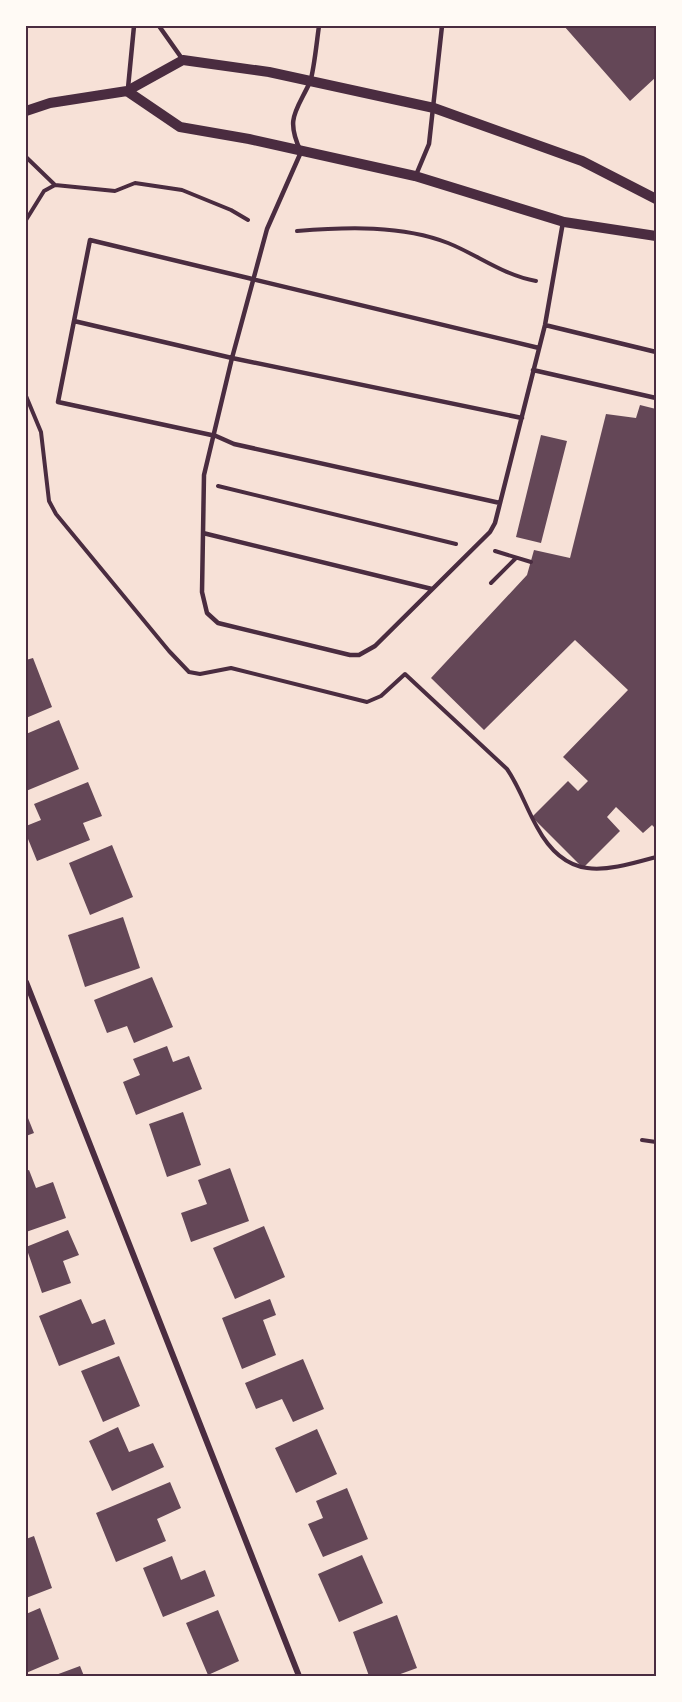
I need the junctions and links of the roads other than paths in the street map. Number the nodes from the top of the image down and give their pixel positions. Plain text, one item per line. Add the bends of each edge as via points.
1 (134, 26) edge
2 (159, 26) edge
3 (319, 26) edge
4 (442, 26) edge
5 (183, 60) junction
6 (310, 80) junction
7 (127, 91) junction
8 (434, 108) junction
9 (26, 111) edge
10 (301, 152) junction
11 (416, 176) junction
12 (657, 199) edge
13 (564, 222) junction
14 (657, 236) edge
15 (253, 280) junction
16 (74, 321) junction
17 (544, 325) junction
18 (539, 348) junction
19 (657, 352) edge
20 (232, 358) junction
21 (533, 370) junction
22 (657, 398) edge
23 (522, 418) junction
24 (212, 435) junction
25 (500, 503) junction
26 (203, 533) junction
27 (432, 589) junction
28 (26, 982) edge
29 (299, 1677) edge

1 - 7 lane
2 - 5 lane
3 - 6 lane
4 - 8 lane
5 - 6 street
5 - 7 street
6 - 8 street
6 - 10 lane via 294,115 292,134
7 - 9 street via 50,103
7 - 10 street via 180,127
8 - 11 lane via 429,144
8 - 12 street via 582,161
10 - 11 street
10 - 15 lane via 267,229
11 - 13 street
13 - 14 street
13 - 17 lane
15 - 16 lane via 90,240
15 - 18 lane
15 - 20 lane
16 - 20 lane
16 - 24 lane via 58,402
17 - 18 lane
17 - 19 lane
18 - 21 lane
20 - 23 lane
20 - 24 lane
21 - 22 lane
21 - 23 lane
23 - 25 lane
24 - 25 lane via 234,444
24 - 26 lane via 204,484
25 - 27 lane via 490,532
26 - 27 lane
26 - 27 lane via 202,592 207,613 219,623 350,656 375,646
28 - 29 street

